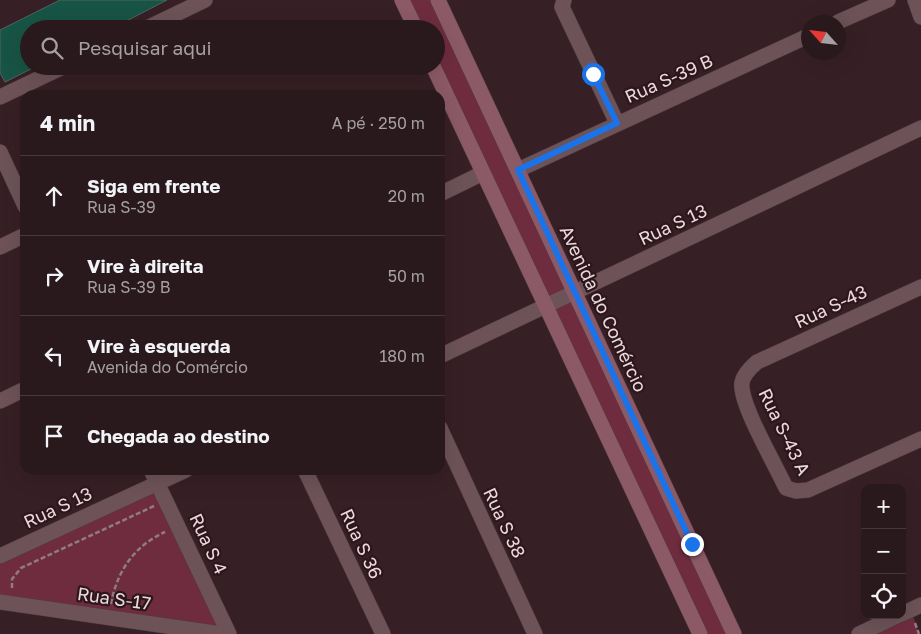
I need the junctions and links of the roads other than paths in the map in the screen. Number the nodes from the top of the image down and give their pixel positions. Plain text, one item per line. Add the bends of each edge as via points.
1 (206, 0) edge
2 (402, 0) edge
3 (438, 0) edge
4 (564, 0) edge
5 (888, 0) edge
6 (915, 0) edge
7 (921, 17) edge
8 (846, 18) edge
9 (163, 20) edge
10 (412, 20) edge
11 (801, 39) edge
12 (46, 75) edge
13 (437, 75) edge
14 (444, 90) edge
15 (445, 91) edge
16 (0, 97) edge
17 (617, 123) junction
18 (921, 128) edge
19 (0, 152) edge
20 (518, 170) junction
21 (484, 173) junction
22 (445, 192) edge
23 (20, 195) edge
24 (20, 237) edge
25 (0, 247) edge
26 (921, 287) edge
27 (575, 292) junction
28 (546, 306) junction
29 (445, 354) edge
30 (757, 362) joint
31 (20, 391) edge
32 (0, 401) edge
33 (445, 439) edge
34 (921, 439) edge
35 (307, 475) edge
36 (154, 476) edge
37 (0, 556) edge
38 (6, 603) edge
39 (921, 605) edge
40 (906, 612) edge
41 (892, 619) edge
42 (202, 633) edge
43 (222, 634) edge
44 (229, 634) edge
45 (383, 634) edge
46 (535, 634) edge
47 (700, 634) edge
48 (734, 634) edge
49 (859, 634) edge

1 - 9 street
2 - 10 street
3 - 20 street, Avenida do Comércio
4 - 17 street via 562,7
5 - 8 street
6 - 7 street
11 - 17 street, Rua S-39 B
12 - 16 street
13 - 14 street
15 - 21 street
17 - 20 street, Rua S-39 B
18 - 27 street, Rua S 13
19 - 23 street
20 - 27 street, Avenida do Comércio
21 - 22 street
21 - 28 street
24 - 25 street
26 - 30 street, Rua S-43
27 - 28 street, Rua S 13
27 - 48 street, Avenida do Comércio
28 - 29 street, Rua S 13
28 - 47 street
30 - 34 street, Rua S-43 A via 747,371 741,386 746,404 786,488 796,492 808,490
31 - 32 street
33 - 46 street, Rua S 38
35 - 45 street, Rua S 36
36 - 37 street, Rua S 13
36 - 44 street, Rua S 4
38 - 42 street, Rua S-17
39 - 40 street
41 - 49 street
42 - 43 street, Rua S-17

